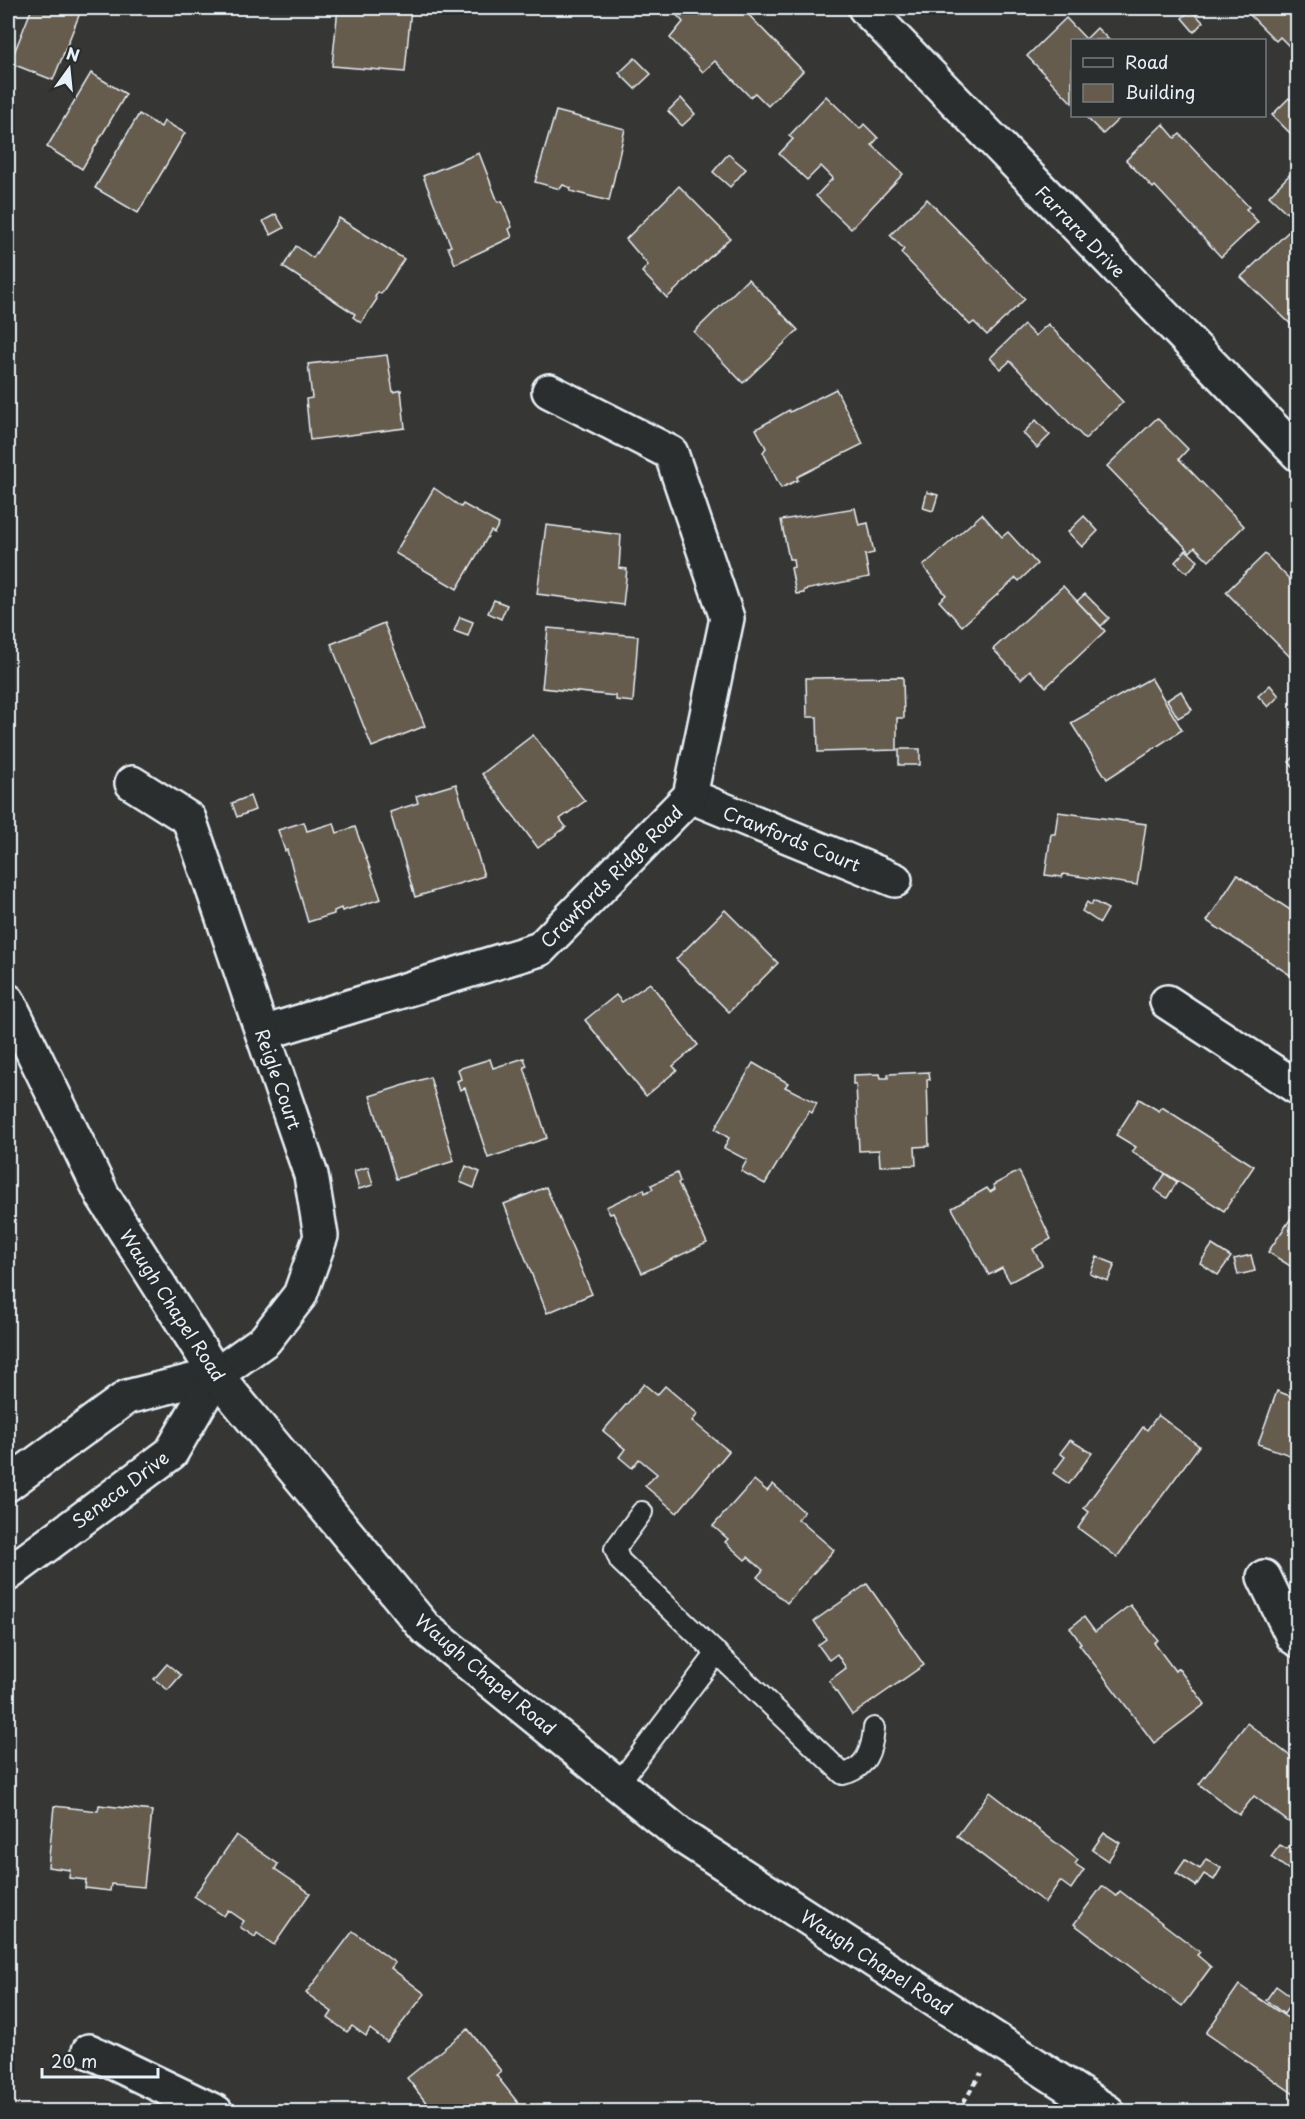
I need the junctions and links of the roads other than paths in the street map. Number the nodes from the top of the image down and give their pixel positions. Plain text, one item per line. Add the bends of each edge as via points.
1 (865, 8) edge
2 (549, 391) dead end
3 (1298, 454) edge
4 (132, 783) dead end
5 (690, 796) junction
6 (894, 880) dead end
7 (8, 1001) edge
8 (1167, 1002) dead end
9 (263, 1033) junction
10 (1298, 1088) edge
11 (216, 1375) junction
12 (8, 1484) edge
13 (642, 1512) dead end
14 (8, 1574) edge
15 (1264, 1577) dead end
16 (1298, 1641) edge
17 (717, 1653) junction
18 (874, 1728) dead end
19 (618, 1784) junction
20 (89, 2051) dead end
21 (216, 2112) edge
22 (1108, 2112) edge

1 - 3 street, Farrara Drive
2 - 5 street, Crawfords Ridge Road via 671,453 728,618
4 - 9 street, Reigle Court via 189,819
5 - 6 street, Crawfords Court
5 - 9 street, Crawfords Ridge Road via 540,949
7 - 11 street, Waugh Chapel Road via 103,1196
8 - 10 street
9 - 11 street, Reigle Court via 311,1174 321,1236 300,1296 265,1340
11 - 12 street via 127,1397
11 - 14 street, Seneca Drive via 171,1453
11 - 19 street, Waugh Chapel Road via 425,1628
13 - 17 lane via 615,1549 620,1561
15 - 16 street
17 - 18 lane via 843,1774 855,1772 872,1752
17 - 19 lane
19 - 22 street, Waugh Chapel Road via 683,1837
20 - 21 street

